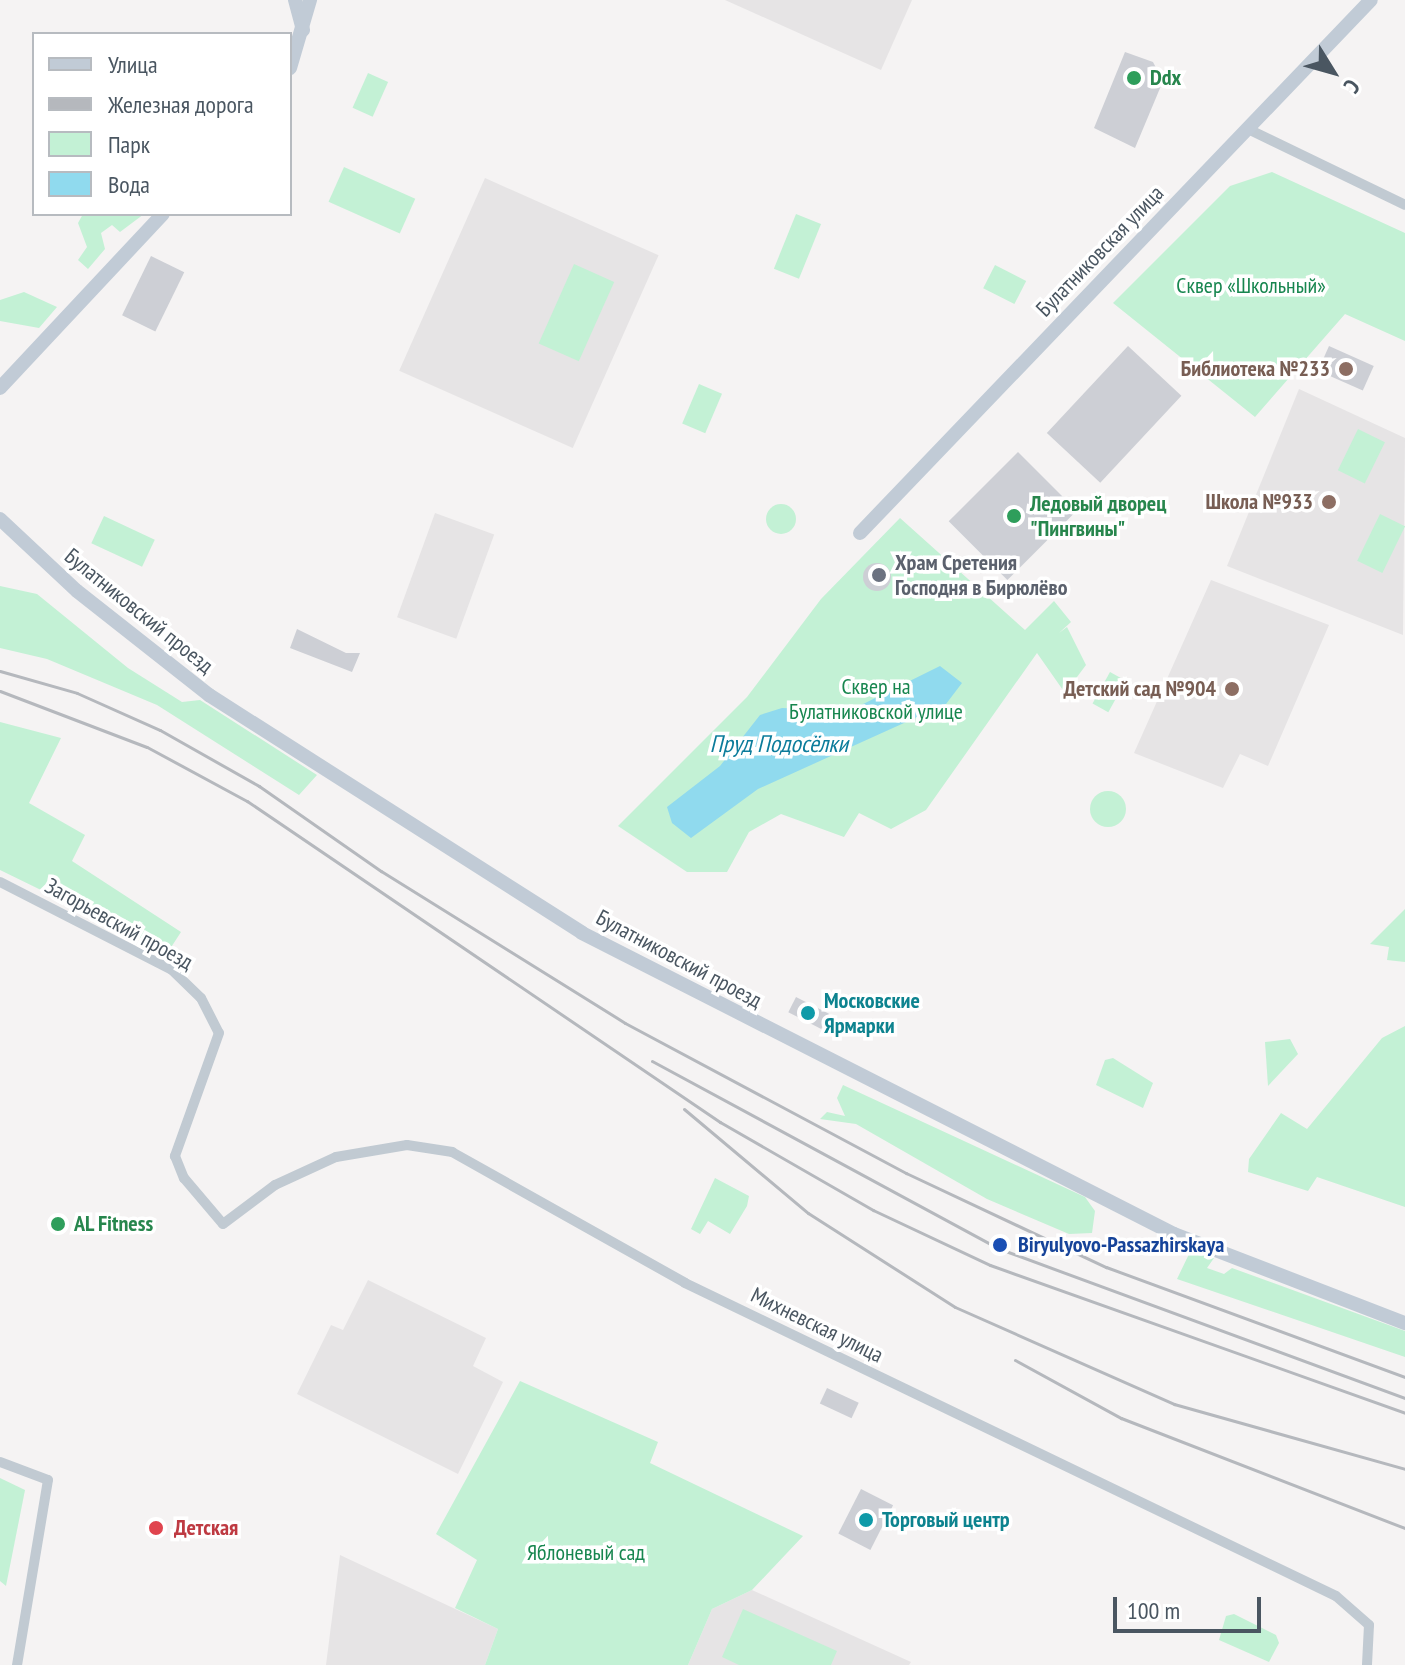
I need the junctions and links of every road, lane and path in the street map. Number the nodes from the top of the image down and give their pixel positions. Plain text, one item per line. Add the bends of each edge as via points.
1 (306, 0) edge
2 (1371, 0) edge
3 (292, 63) edge
4 (1248, 129) junction
5 (1405, 205) edge
6 (161, 216) edge
7 (0, 388) edge
8 (0, 519) edge
9 (860, 533) dead end
10 (0, 882) edge
11 (223, 1224) joint
12 (1405, 1323) edge
13 (0, 1462) edge
14 (17, 1665) edge
15 (1367, 1665) edge

1 - 3 street via 304,35
2 - 4 street, Булатниковская улица
4 - 5 street
4 - 9 street, Булатниковская улица
6 - 7 street
8 - 12 street, Булатниковский проезд via 77,591 209,695 582,933 1174,1234
10 - 11 street, Загорьевский проезд via 172,970 201,998 219,1033 175,1156 184,1178
11 - 15 street, Михневская улица via 275,1185 336,1157 407,1145 442,1148 685,1283 1336,1596 1362,1614 1372,1649
13 - 14 street via 48,1480

